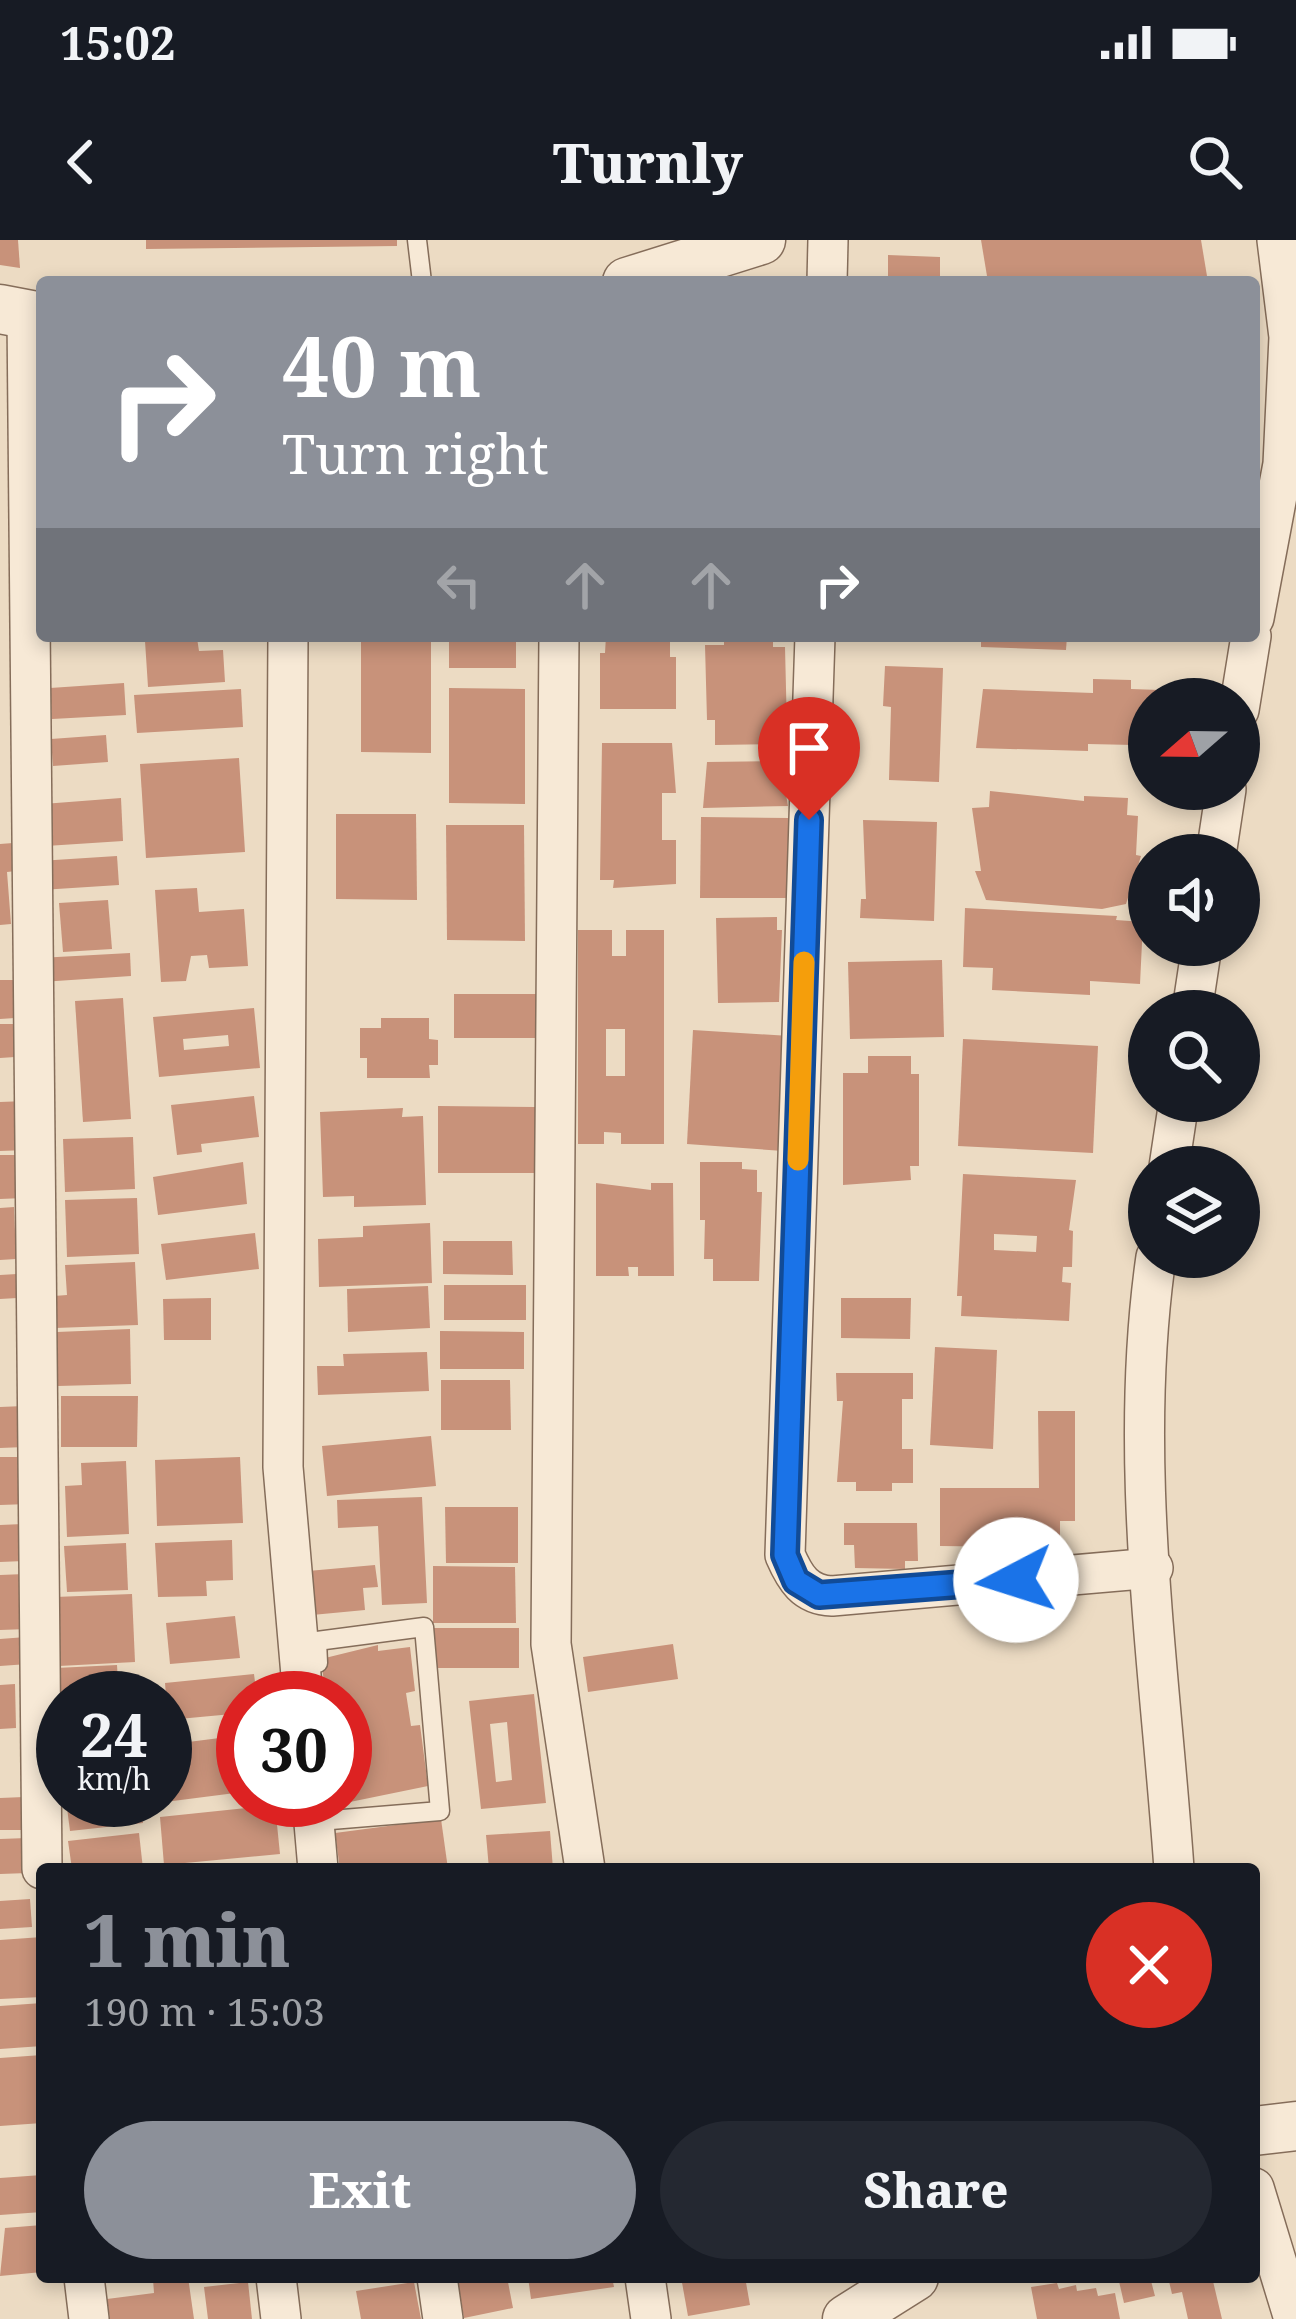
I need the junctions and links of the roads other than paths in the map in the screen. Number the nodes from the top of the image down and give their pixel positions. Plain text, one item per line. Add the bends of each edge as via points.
1 (417, 240) edge
2 (760, 240) edge
3 (828, 240) edge
4 (1277, 240) edge
5 (421, 276) edge
6 (646, 276) edge
7 (827, 276) edge
8 (23, 313) edge
9 (1260, 586) edge
10 (288, 642) edge
11 (559, 642) edge
12 (815, 642) edge
13 (1250, 642) edge
14 (1244, 678) edge
15 (1153, 1278) edge
16 (1153, 1568) junction
17 (301, 1671) edge
18 (319, 1671) edge
19 (372, 1817) edge
20 (314, 1827) edge
21 (42, 1863) edge
22 (317, 1863) edge
23 (584, 1863) edge
24 (1174, 1863) edge
25 (1296, 2126) edge
26 (1260, 2130) edge
27 (1260, 2208) edge
28 (85, 2283) edge
29 (277, 2283) edge
30 (438, 2283) edge
31 (646, 2283) edge
32 (902, 2295) edge
33 (89, 2319) edge
34 (280, 2319) edge
35 (443, 2319) edge
36 (651, 2319) edge
37 (847, 2319) edge
38 (1294, 2319) edge

1 - 5 lane
2 - 6 street
3 - 7 street
4 - 9 street via 1289,337 1283,464
8 - 21 street
10 - 17 street via 283,1467
11 - 23 street via 551,1643
12 - 16 street via 785,1555 796,1581 819,1595
13 - 14 street
15 - 16 street via 1143,1455
16 - 24 street
18 - 19 lane via 316,1641 424,1627 440,1811
20 - 22 street
25 - 26 street
27 - 38 street
28 - 33 street
29 - 34 street
30 - 35 street
31 - 36 street
32 - 37 street

